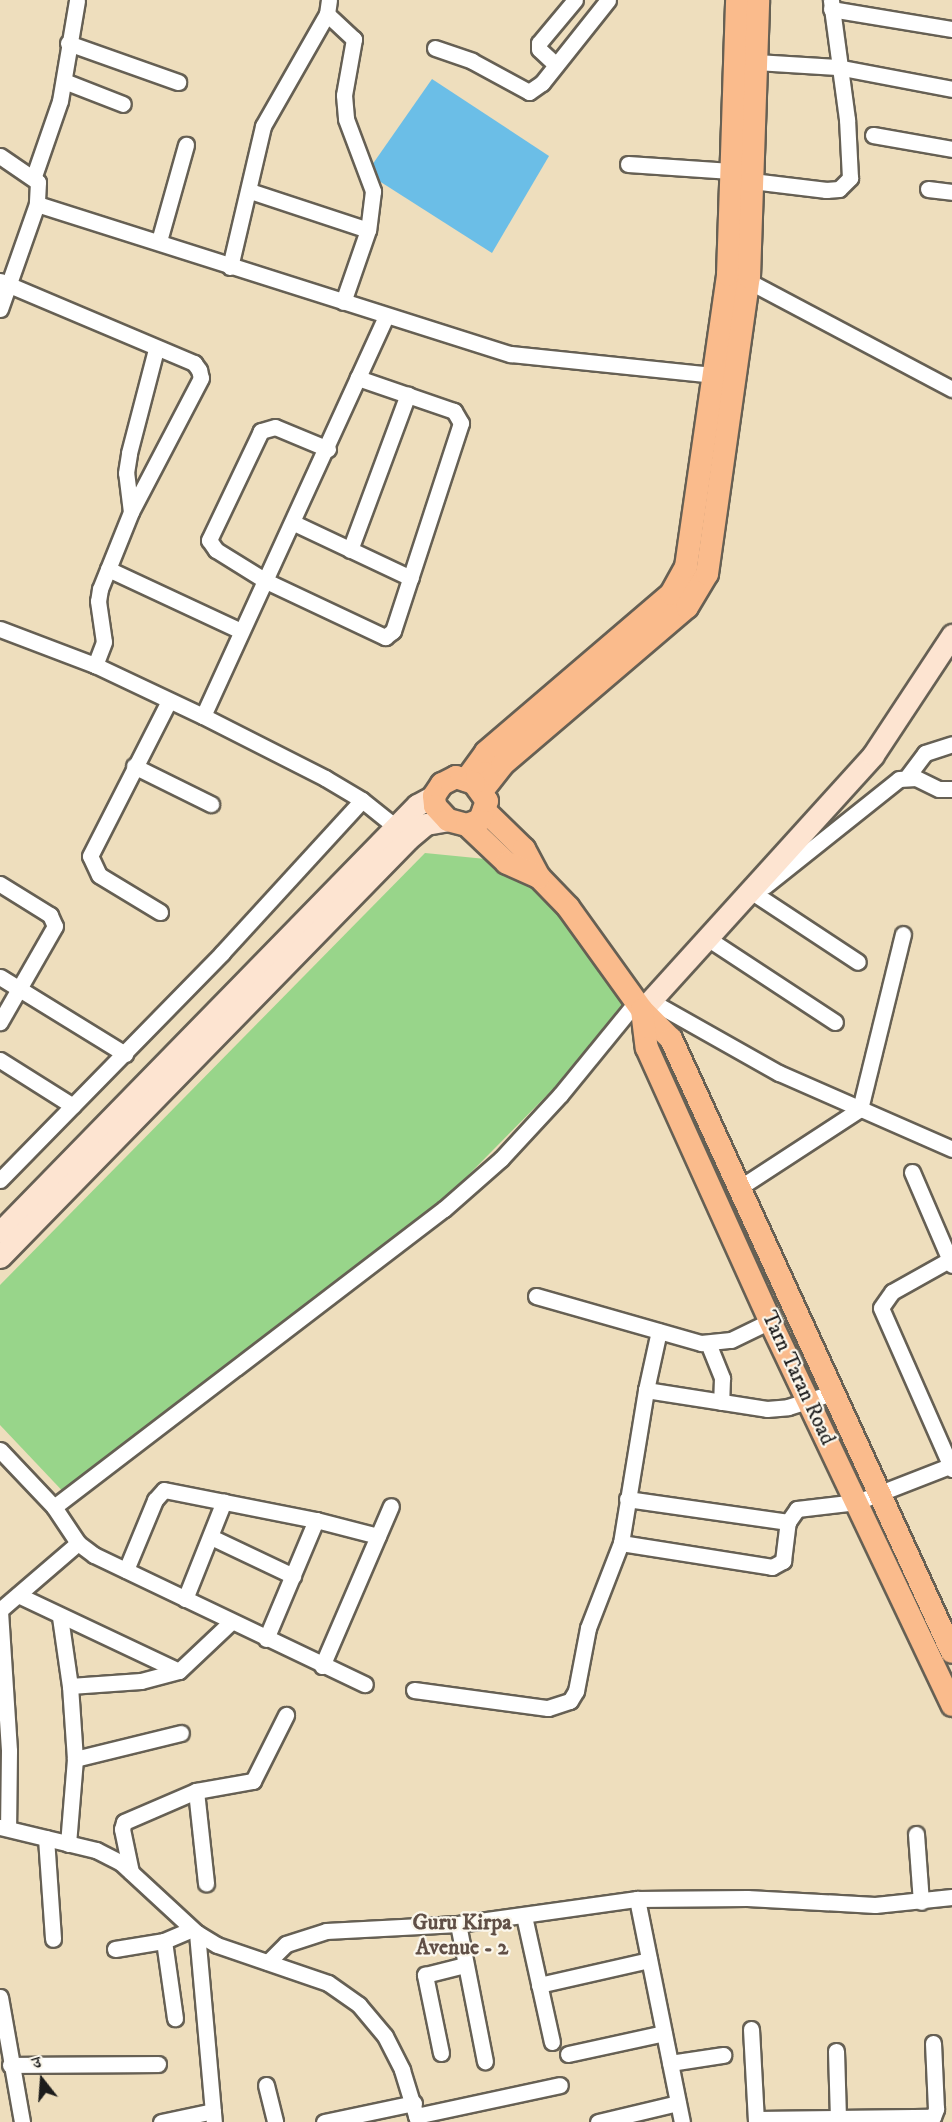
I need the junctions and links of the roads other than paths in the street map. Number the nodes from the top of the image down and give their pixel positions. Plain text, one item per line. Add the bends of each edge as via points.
1 (77, 0) edge
2 (575, 0) edge
3 (608, 0) edge
4 (737, 0) edge
5 (758, 0) edge
6 (831, 4) edge
7 (328, 7) edge
8 (952, 29) edge
9 (68, 43) junction
10 (435, 48) dead end
11 (756, 62) junction
12 (556, 65) junction
13 (837, 67) junction
14 (64, 81) junction
15 (178, 82) dead end
16 (952, 89) edge
17 (123, 104) dead end
18 (743, 125) junction
19 (873, 135) dead end
20 (186, 144) dead end
21 (952, 149) edge
22 (0, 156) edge
23 (628, 164) dead end
24 (731, 171) junction
25 (34, 176) junction
26 (752, 181) junction
27 (928, 189) dead end
28 (250, 191) junction
29 (952, 192) edge
30 (37, 204) junction
31 (368, 230) junction
32 (159, 241) junction
33 (230, 267) junction
34 (748, 281) junction
35 (3, 282) edge
36 (344, 302) junction
37 (0, 309) edge
38 (386, 316) junction
39 (156, 349) junction
40 (715, 375) junction
41 (358, 378) junction
42 (952, 389) edge
43 (408, 394) junction
44 (328, 450) junction
45 (130, 512) junction
46 (294, 523) junction
47 (350, 550) junction
48 (108, 569) junction
49 (411, 578) junction
50 (266, 581) junction
51 (0, 629) edge
52 (239, 630) junction
53 (952, 634) edge
54 (95, 665) junction
55 (169, 701) junction
56 (203, 716) junction
57 (952, 744) edge
58 (134, 766) junction
59 (907, 777) junction
60 (952, 789) edge
61 (434, 796) junction
62 (362, 800) junction
63 (211, 804) dead end
64 (470, 805) junction
65 (397, 828) junction
66 (0, 884) edge
67 (747, 901) junction
68 (160, 912) dead end
69 (903, 934) dead end
70 (707, 938) junction
71 (858, 962) dead end
72 (0, 977) edge
73 (21, 990) junction
74 (643, 1004) junction
75 (0, 1022) edge
76 (836, 1022) dead end
77 (124, 1054) junction
78 (0, 1060) edge
79 (73, 1106) junction
80 (860, 1108) junction
81 (952, 1149) edge
82 (912, 1172) dead end
83 (0, 1180) edge
84 (739, 1188) junction
85 (0, 1232) edge
86 (0, 1257) edge
87 (951, 1263) edge
88 (536, 1296) dead end
89 (770, 1321) junction
90 (659, 1331) junction
91 (708, 1343) junction
92 (646, 1390) junction
93 (832, 1393) junction
94 (721, 1402) junction
95 (809, 1402) junction
96 (0, 1450) edge
97 (952, 1467) edge
98 (879, 1493) junction
99 (627, 1499) junction
100 (224, 1501) junction
101 (857, 1502) junction
102 (391, 1506) dead end
103 (54, 1507) junction
104 (316, 1520) junction
105 (788, 1522) junction
106 (378, 1536) junction
107 (212, 1537) junction
108 (78, 1543) junction
109 (621, 1543) junction
110 (126, 1570) junction
111 (293, 1576) junction
112 (18, 1595) junction
113 (185, 1599) junction
114 (0, 1611) edge
115 (60, 1617) junction
116 (231, 1622) junction
117 (266, 1639) junction
118 (950, 1643) edge
119 (322, 1666) junction
120 (179, 1671) junction
121 (2, 1682) edge
122 (365, 1684) dead end
123 (70, 1686) junction
124 (414, 1690) dead end
125 (952, 1705) edge
126 (286, 1715) dead end
127 (181, 1733) dead end
128 (4, 1751) edge
129 (75, 1759) junction
130 (196, 1791) junction
131 (4, 1828) edge
132 (916, 1834) dead end
133 (46, 1838) junction
134 (69, 1844) junction
135 (131, 1872) junction
136 (206, 1883) dead end
137 (952, 1897) edge
138 (637, 1899) junction
139 (921, 1902) junction
140 (524, 1916) junction
141 (458, 1924) junction
142 (195, 1931) junction
143 (53, 1940) dead end
144 (164, 1941) junction
145 (115, 1949) dead end
146 (649, 1960) junction
147 (268, 1962) junction
148 (465, 1965) junction
149 (539, 1985) junction
150 (0, 1997) edge
151 (3, 2018) edge
152 (175, 2018) dead end
153 (751, 2029) dead end
154 (664, 2033) junction
155 (552, 2042) dead end
156 (933, 2043) dead end
157 (836, 2051) dead end
158 (441, 2053) dead end
159 (568, 2054) dead end
160 (723, 2055) dead end
161 (485, 2061) dead end
162 (670, 2063) junction
163 (158, 2064) dead end
164 (10, 2065) junction
165 (6, 2085) edge
166 (266, 2085) dead end
167 (560, 2085) dead end
168 (678, 2103) junction
169 (416, 2114) edge
170 (214, 2117) edge
171 (838, 2119) junction
172 (756, 2121) edge
173 (22, 2122) edge
174 (161, 2122) edge
175 (276, 2122) edge
176 (324, 2122) edge
177 (597, 2122) edge
178 (682, 2122) edge

1 - 9 street
2 - 12 street via 538,43 539,49
3 - 12 street
4 - 18 main road
5 - 11 main road
6 - 8 street
6 - 13 street
7 - 28 street via 263,126
7 - 31 street via 354,39 345,103 352,140 373,191
9 - 14 street
9 - 15 street
10 - 12 street via 472,61 529,92
11 - 13 street
11 - 18 main road
13 - 16 street
13 - 26 street via 847,118 850,178 846,186 826,190
14 - 17 street
14 - 25 street
18 - 24 main road
18 - 26 main road
19 - 21 street
20 - 32 street
22 - 25 street
23 - 24 street
24 - 40 main road via 728,275
25 - 30 street via 39,182
26 - 34 main road
27 - 29 street
28 - 31 street
28 - 33 street
30 - 32 street
30 - 35 street
31 - 36 street
32 - 33 street
33 - 36 street
34 - 42 street
34 - 64 main road via 706,574 687,607 502,765
35 - 37 street
35 - 39 street
36 - 38 street
38 - 40 street via 511,354
38 - 41 street
39 - 45 street via 129,453 126,473
39 - 45 street via 194,363 201,378
40 - 64 main road via 686,567 671,594 486,752
41 - 43 street
41 - 44 street
43 - 47 street
43 - 49 street via 454,411 461,423
44 - 46 street
44 - 50 street via 275,427 261,430 210,533 211,546
45 - 48 street
46 - 47 street
46 - 50 street
47 - 49 street
48 - 52 street
48 - 54 street via 98,601 104,642
49 - 50 street via 393,631 385,637
50 - 52 street
51 - 54 street
52 - 56 street
53 - 67 main road via 873,756
54 - 55 street
55 - 56 street
55 - 58 street
56 - 62 street
57 - 59 street via 925,753
58 - 63 street
58 - 68 street via 90,856 99,875
59 - 60 street via 939,789
59 - 67 street via 864,806
61 - 64 main road via 435,806
61 - 64 main road via 442,784 456,777
61 - 65 main road via 417,805
62 - 65 street
62 - 77 street
64 - 74 main road via 507,863 539,877 568,907
64 - 86 main road via 426,824 408,839
65 - 85 main road
66 - 73 street via 50,915 55,926
67 - 70 main road
67 - 71 street
69 - 80 street
70 - 74 main road
70 - 76 street
72 - 73 street
73 - 75 street
73 - 77 street
74 - 80 street via 779,1073
74 - 84 main road, Tarn Taran Road via 671,1039
74 - 89 main road, Tarn Taran Road via 648,1048
74 - 103 street via 516,1142 444,1209
77 - 79 street
78 - 79 street
79 - 83 street
80 - 81 street
80 - 84 street
82 - 87 street
84 - 93 main road, Tarn Taran Road
87 - 97 street via 892,1292 881,1308
88 - 90 street
89 - 91 street via 731,1340
89 - 95 main road, Tarn Taran Road
90 - 91 street
90 - 92 street
91 - 94 street via 722,1378
92 - 94 street
92 - 99 street
93 - 95 street
93 - 98 main road, Tarn Taran Road
94 - 95 street via 766,1408
95 - 101 main road, Tarn Taran Road
96 - 103 street
97 - 98 street
98 - 101 street
98 - 118 main road, Tarn Taran Road
99 - 105 street
99 - 109 street
100 - 104 street
100 - 107 street
100 - 110 street via 171,1489 159,1493
101 - 105 street via 797,1509
101 - 125 main road, Tarn Taran Road
102 - 106 street
103 - 108 street
104 - 106 street
104 - 111 street
105 - 109 street via 783,1561 772,1567
106 - 119 street
107 - 111 street
107 - 113 street
108 - 110 street
108 - 112 street
109 - 124 street via 588,1628 576,1691 570,1701 548,1708
110 - 113 street
111 - 117 street
112 - 114 street
112 - 115 street
113 - 116 street
114 - 121 street
115 - 120 street
115 - 123 street
116 - 117 street
116 - 120 street
117 - 119 street
119 - 122 street
120 - 123 street via 141,1681
121 - 128 street
123 - 129 street
126 - 130 street via 253,1781
127 - 129 street
128 - 131 street
129 - 134 street
130 - 135 street via 124,1822
130 - 136 street
131 - 133 street
132 - 139 street
133 - 134 street
133 - 143 street
134 - 135 street via 96,1850
135 - 142 street
137 - 139 street
138 - 139 street via 747,1898 875,1905
138 - 140 street
138 - 146 street
140 - 141 street
140 - 149 street
141 - 147 street via 304,1936 286,1944
141 - 148 street
142 - 144 street
142 - 147 street via 217,1945
142 - 170 street
144 - 145 street
144 - 152 street
146 - 149 street
146 - 154 street
147 - 169 street via 328,1983 359,2005 385,2036
148 - 158 street via 425,1975
148 - 161 street
149 - 155 street
150 - 151 street
151 - 164 street
153 - 172 street
154 - 159 street
154 - 162 street
156 - 171 street via 933,2117
157 - 171 street
160 - 162 street
162 - 168 street
163 - 164 street
164 - 165 street
165 - 173 street
166 - 175 street
167 - 169 street
168 - 177 street
168 - 178 street
169 - 176 street
170 - 174 street
171 - 172 street

